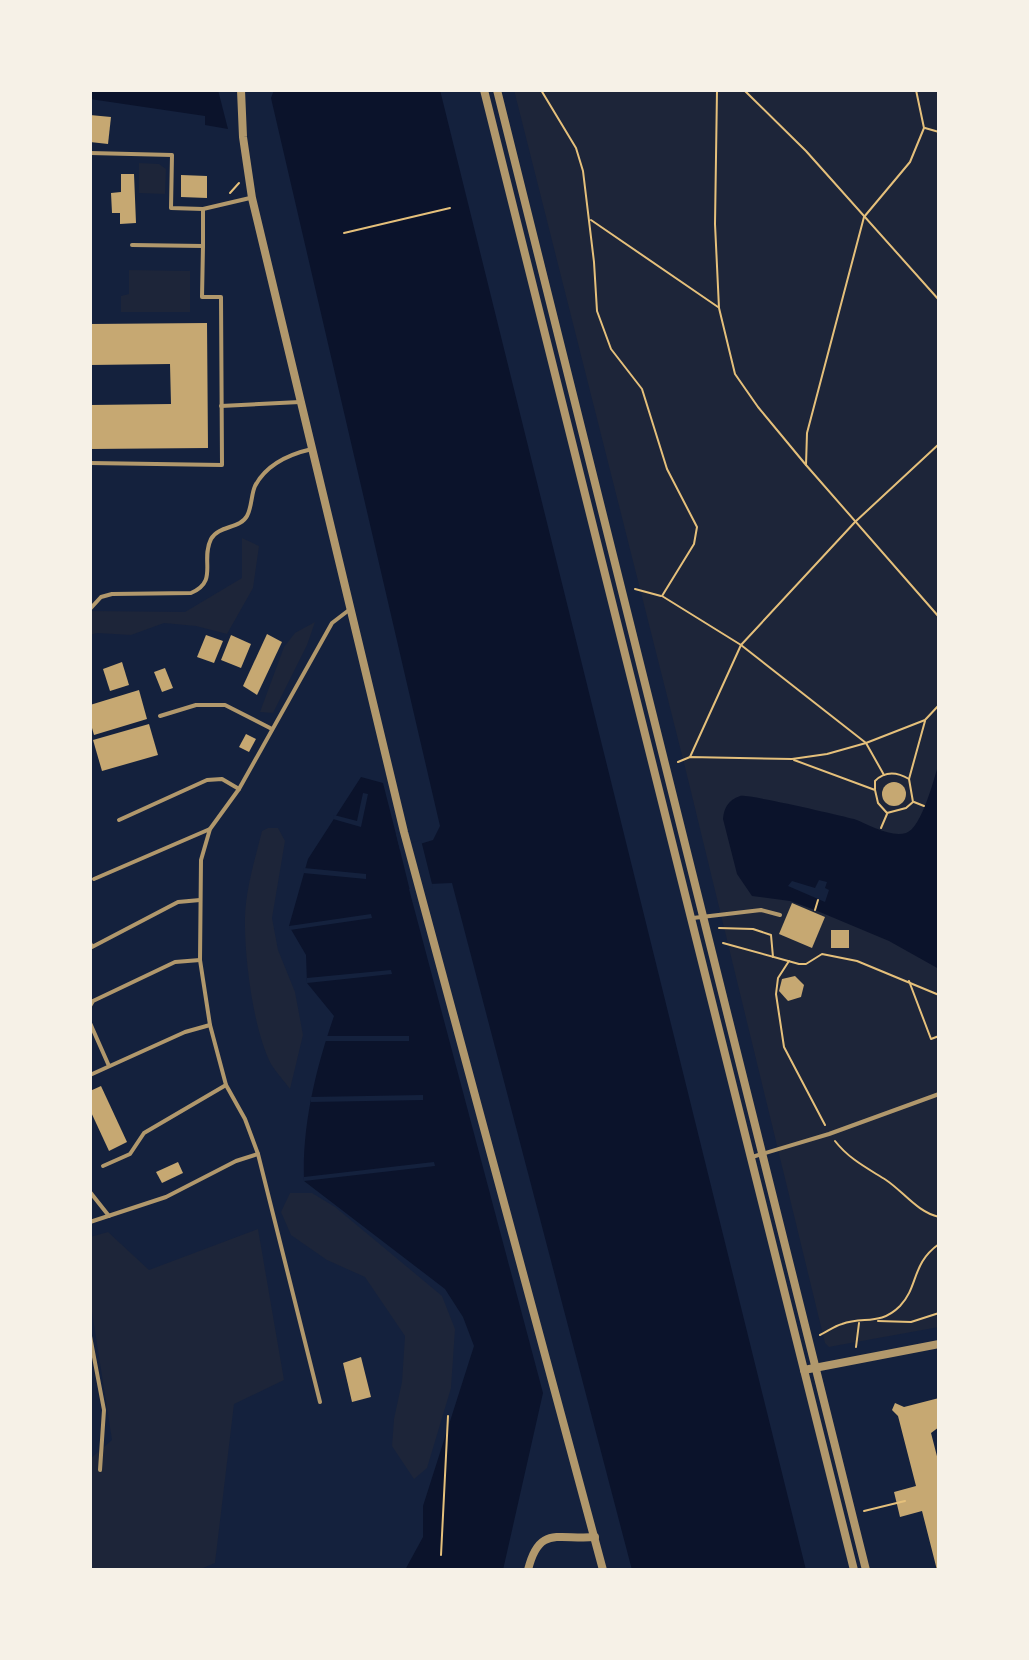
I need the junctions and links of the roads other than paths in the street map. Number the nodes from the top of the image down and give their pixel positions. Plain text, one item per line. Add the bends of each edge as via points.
1 (241, 90) edge
2 (484, 90) edge
3 (497, 90) edge
4 (90, 153) edge
5 (252, 198) junction
6 (203, 209) junction
7 (132, 245) dead end
8 (203, 246) junction
9 (300, 402) junction
10 (221, 406) junction
11 (312, 449) junction
12 (90, 463) edge
13 (90, 609) edge
14 (350, 610) junction
15 (160, 716) dead end
16 (272, 729) junction
17 (239, 789) junction
18 (119, 820) dead end
19 (210, 829) junction
20 (94, 879) dead end
21 (200, 900) junction
22 (780, 915) dead end
23 (703, 916) junction
24 (691, 919) junction
25 (90, 943) edge
26 (200, 960) junction
27 (90, 1006) edge
28 (90, 1023) edge
29 (210, 1025) junction
30 (109, 1066) junction
31 (90, 1075) edge
32 (226, 1085) junction
33 (939, 1094) edge
34 (258, 1154) junction
35 (763, 1154) junction
36 (751, 1157) junction
37 (103, 1166) dead end
38 (90, 1192) edge
39 (109, 1216) junction
40 (90, 1222) edge
41 (90, 1336) edge
42 (939, 1344) edge
43 (816, 1367) junction
44 (804, 1370) junction
45 (320, 1402) dead end
46 (100, 1470) dead end
47 (595, 1537) junction
48 (528, 1570) edge
49 (603, 1570) edge
50 (854, 1570) edge
51 (866, 1570) edge

1 - 5 street
2 - 24 street
3 - 23 street
4 - 6 lane via 172,155 171,208
5 - 6 lane
5 - 9 street
6 - 8 lane
7 - 8 lane
8 - 10 lane via 202,297 221,297
9 - 10 lane
9 - 11 street
10 - 12 lane via 222,465
11 - 13 lane via 289,456 264,474 247,516 211,539 207,580 201,589 112,594
11 - 14 street
14 - 16 lane via 332,623
14 - 47 street via 404,832
15 - 16 lane via 196,705 225,705
16 - 17 lane
17 - 18 lane via 222,779 207,780
17 - 19 lane
19 - 20 lane
19 - 21 lane via 201,860
21 - 25 lane via 178,902 92,947
21 - 26 lane
22 - 23 lane via 761,910
23 - 24 lane
23 - 35 street
24 - 36 street
26 - 27 lane via 175,962
26 - 29 lane
28 - 30 lane
29 - 30 lane
29 - 32 lane
30 - 31 lane
32 - 34 lane
32 - 37 lane via 144,1133 130,1154
33 - 35 lane
34 - 39 lane via 166,1197
34 - 45 lane
35 - 36 lane
35 - 43 street
36 - 44 street
38 - 39 lane
39 - 40 lane
41 - 46 lane via 104,1410
42 - 43 street
43 - 44 street
43 - 51 street
44 - 50 street
47 - 48 street via 542,1541 533,1550
47 - 49 street

